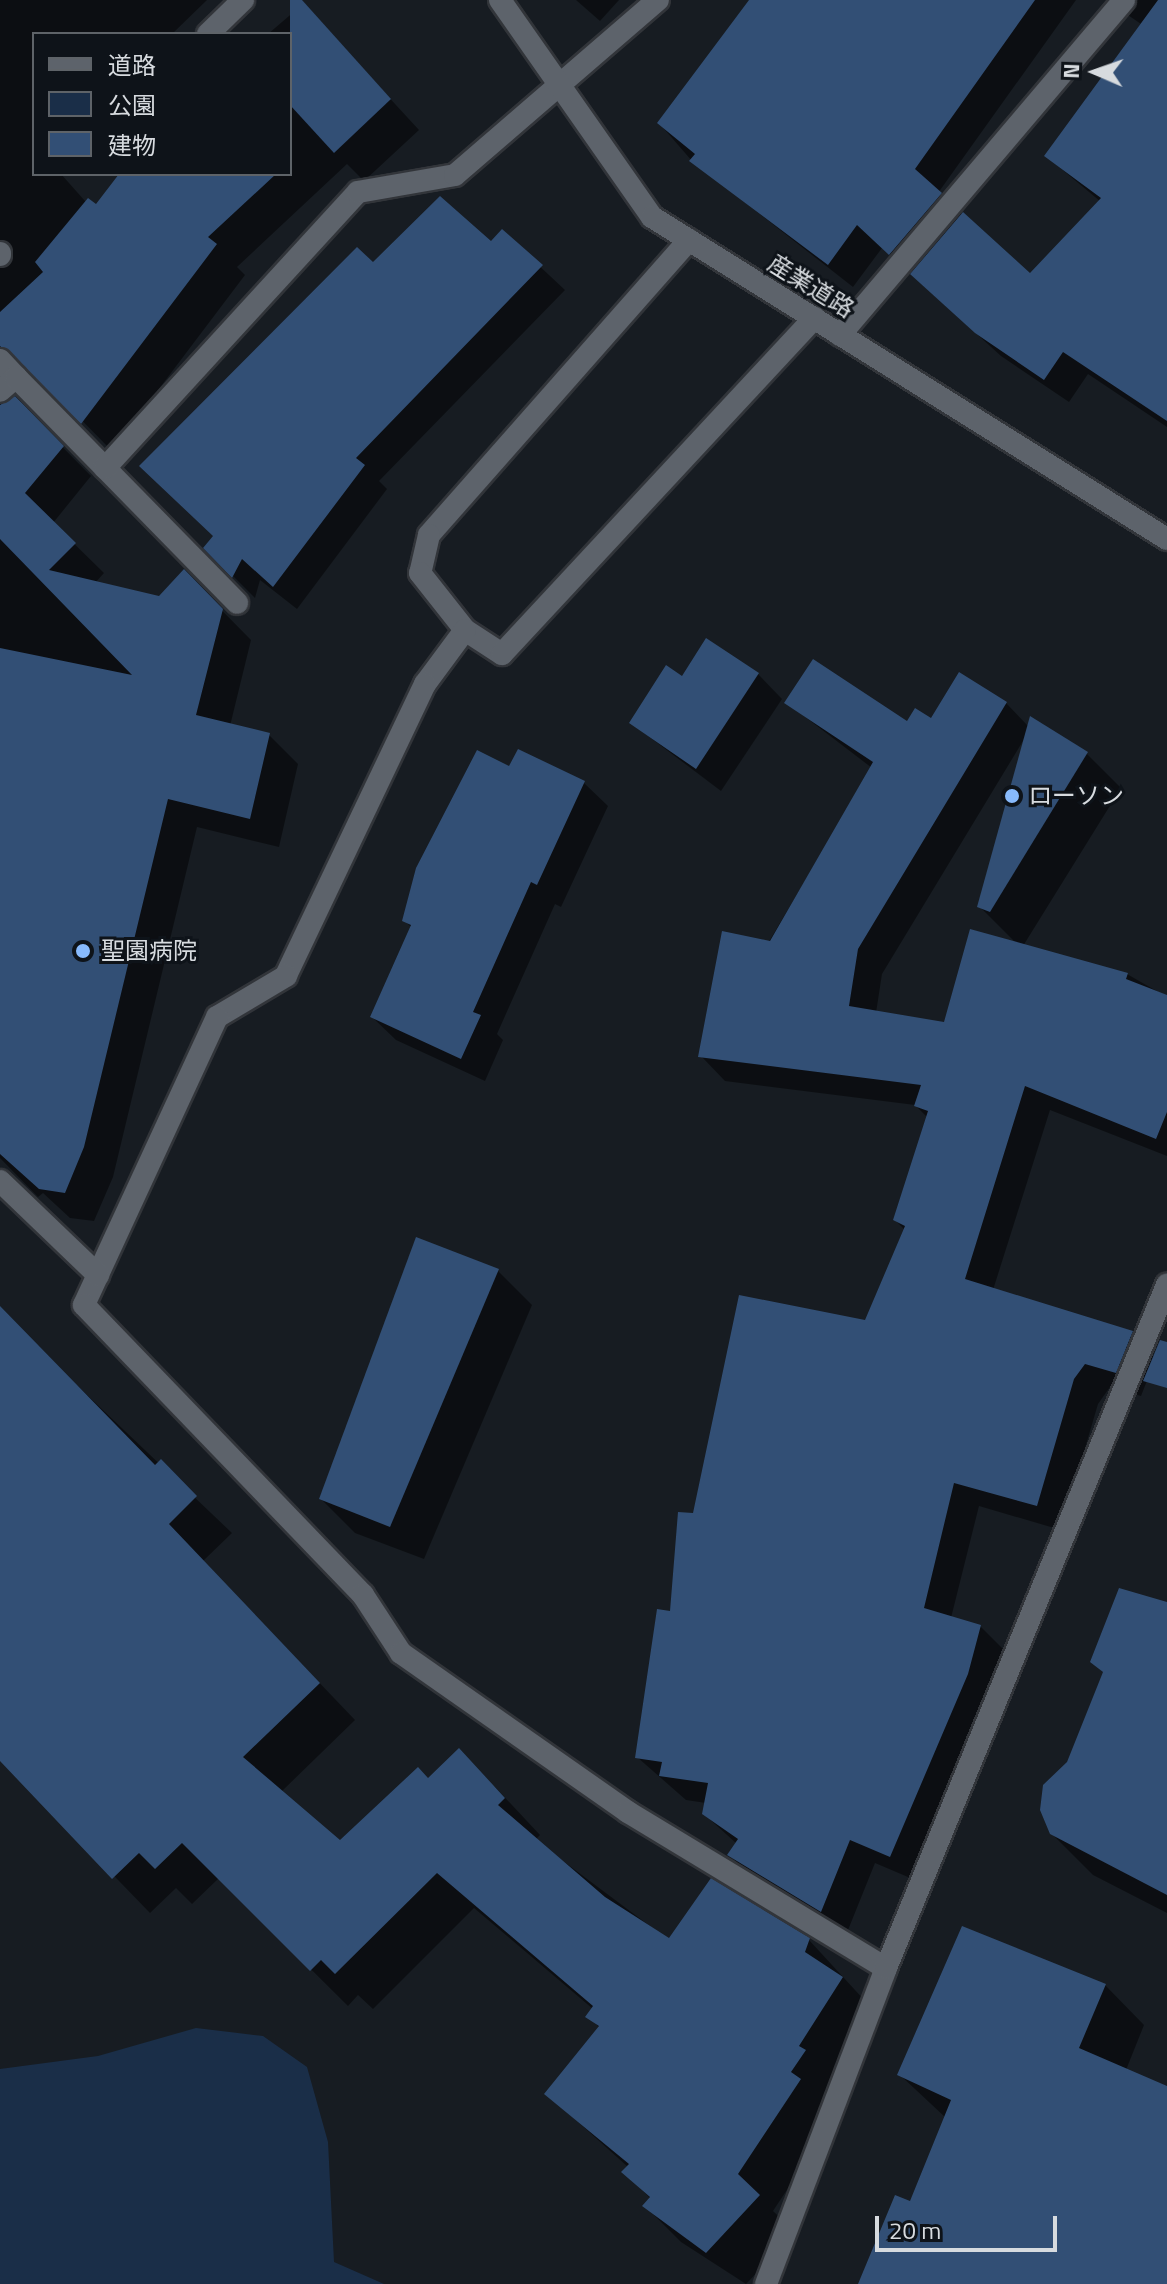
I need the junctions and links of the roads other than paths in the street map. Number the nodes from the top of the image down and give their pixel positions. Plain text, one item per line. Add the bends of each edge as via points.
1 (243, 0) edge
2 (500, 0) edge
3 (658, 0) edge
4 (1124, 0) edge
5 (210, 32) edge
6 (556, 81) junction
7 (689, 240) junction
8 (814, 318) junction
9 (840, 335) junction
10 (0, 360) edge
11 (8, 384) edge
12 (105, 468) junction
13 (1167, 539) edge
14 (237, 603) dead end
15 (465, 630) junction
16 (0, 1181) edge
17 (98, 1275) junction
18 (1167, 1285) edge
19 (886, 1968) junction
20 (766, 2284) edge

1 - 5 street
2 - 6 street, 産業道路
3 - 6 street via 639,22
4 - 9 street
6 - 7 street, 産業道路 via 652,217
6 - 12 street via 455,175 358,192
7 - 8 street, 産業道路
7 - 15 street via 429,535 420,573
8 - 9 street, 産業道路
8 - 15 street via 502,654
9 - 13 street, 産業道路
10 - 11 street
11 - 12 street
12 - 14 street
15 - 17 street via 425,684 286,976 217,1017
16 - 17 street
17 - 19 street via 84,1305 363,1595 401,1653 628,1812
18 - 19 street
19 - 20 street

